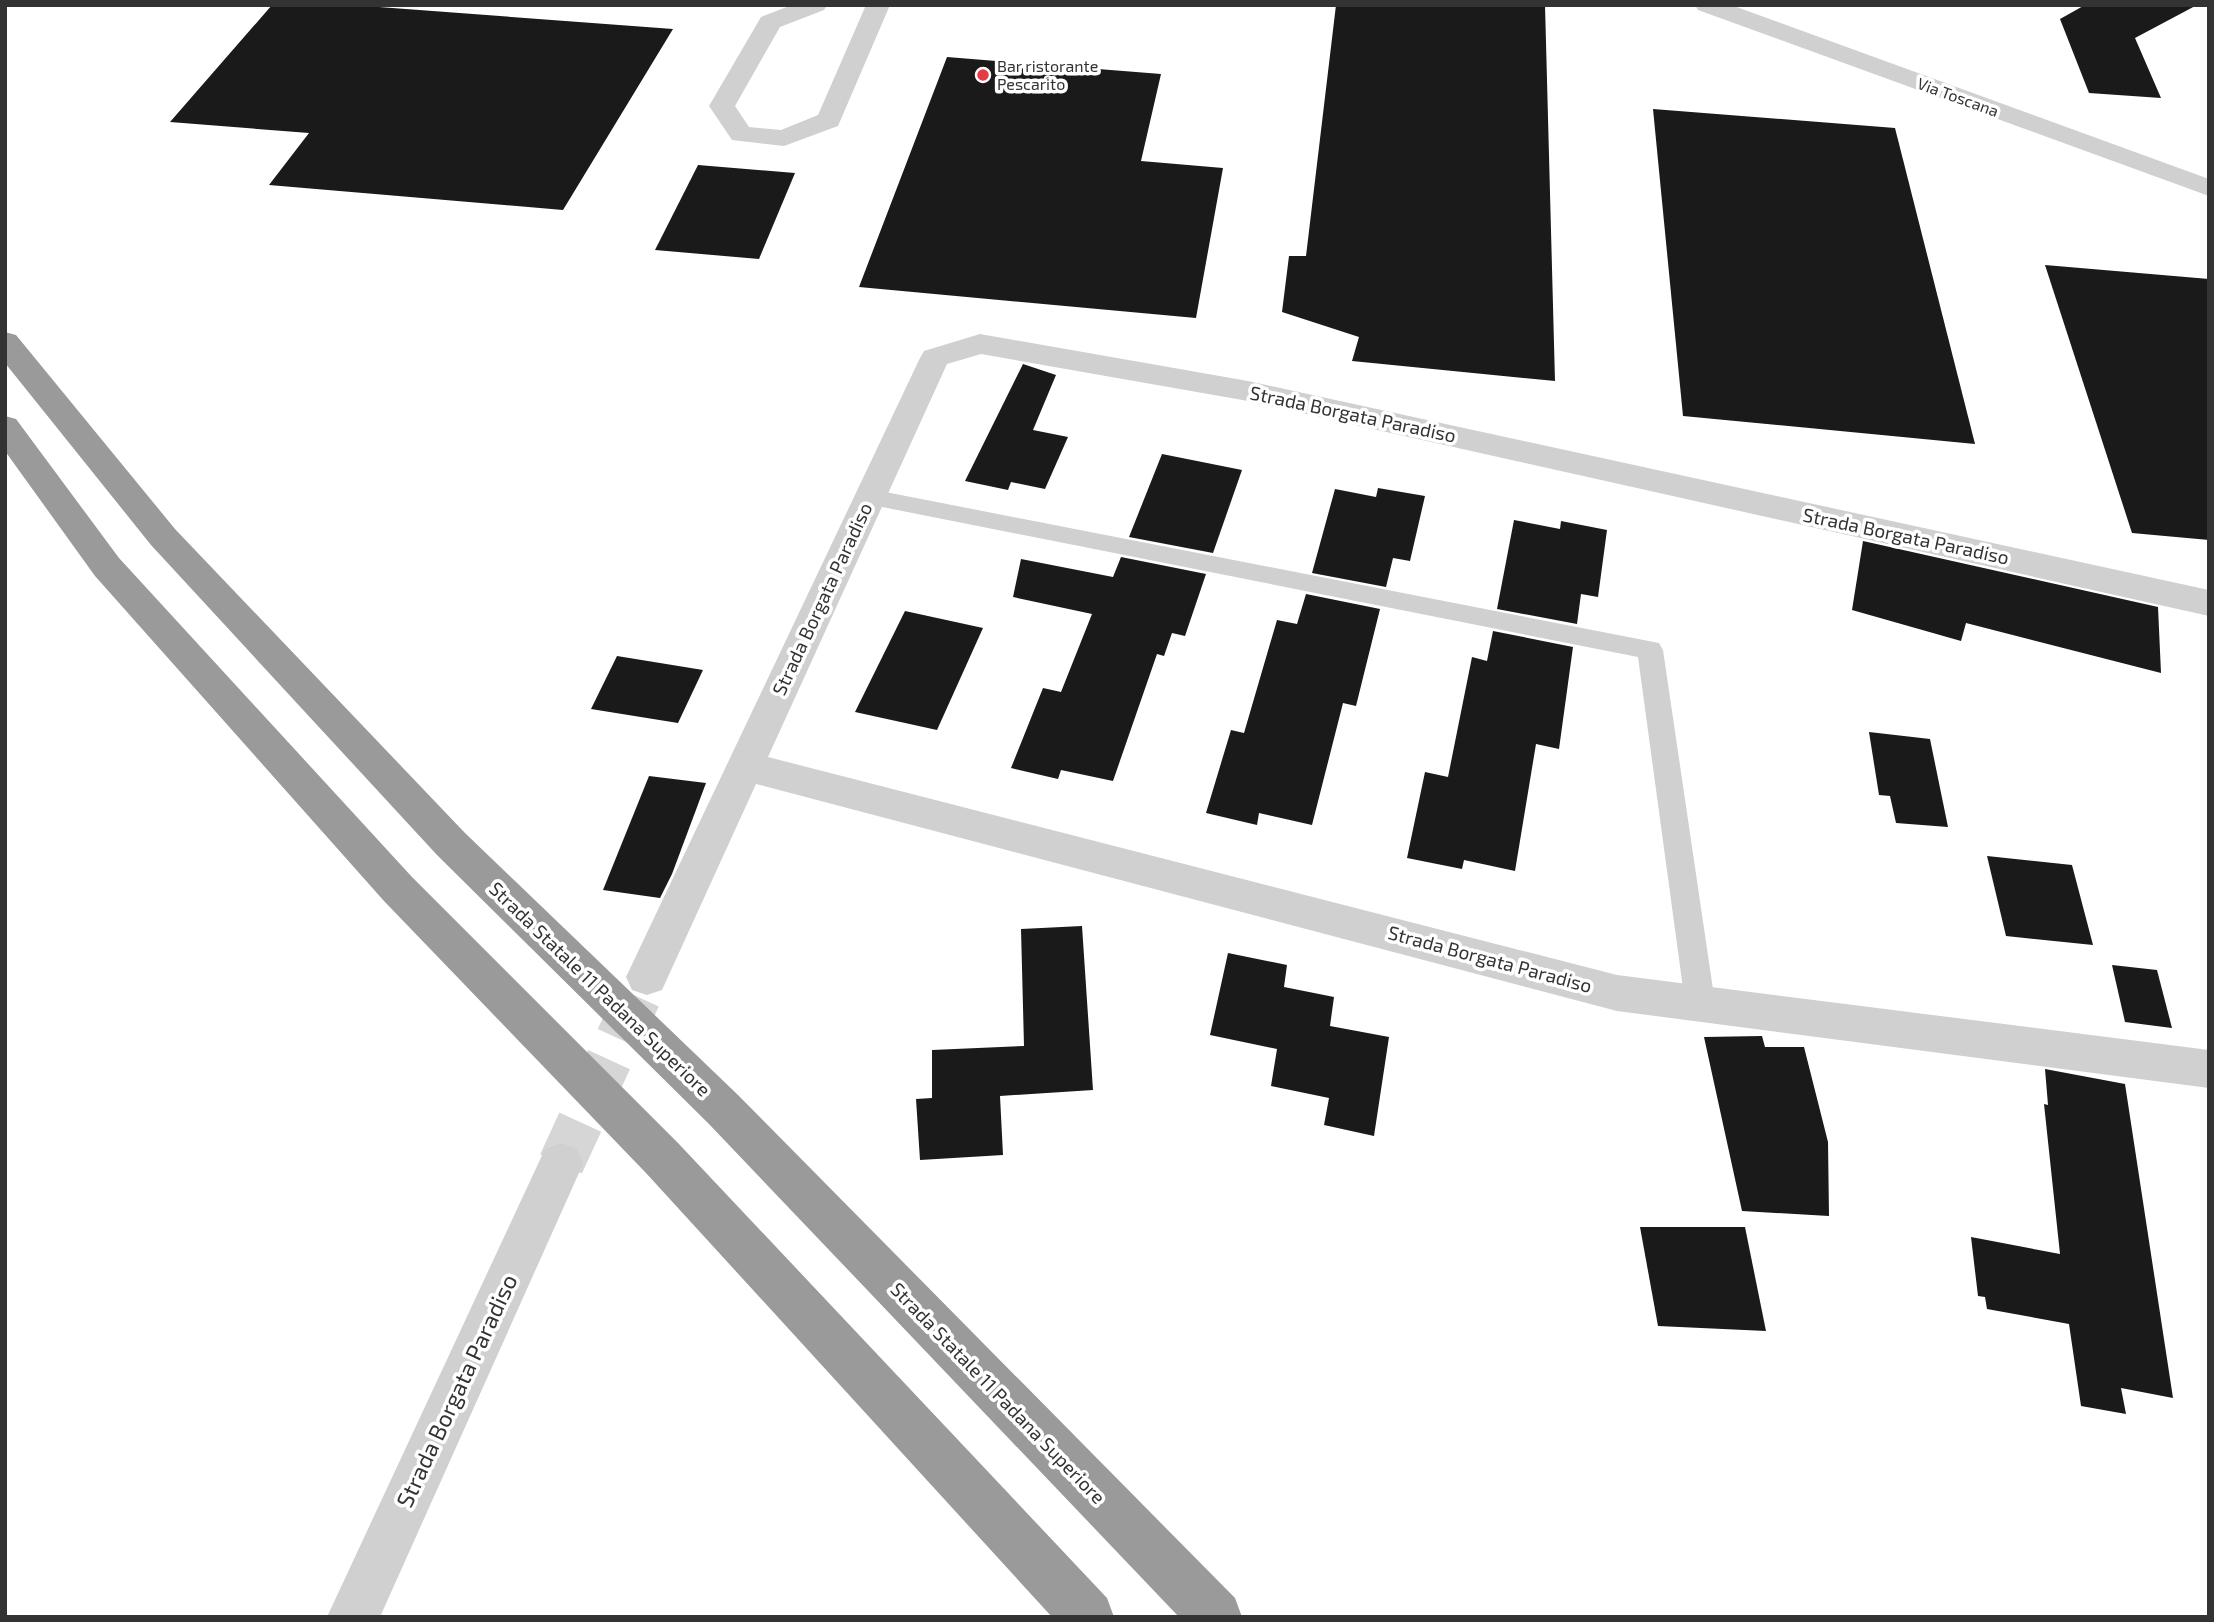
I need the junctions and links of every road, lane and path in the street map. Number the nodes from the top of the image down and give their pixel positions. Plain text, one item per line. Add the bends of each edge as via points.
1 (816, 5) edge
2 (878, 5) edge
3 (1707, 5) edge
4 (2209, 188) edge
5 (5, 342) edge
6 (5, 427) edge
7 (870, 497) junction
8 (2209, 603) edge
9 (745, 766) junction
10 (647, 977) tunnel mouth
11 (1700, 1003) junction
12 (2209, 1069) edge
13 (561, 1164) tunnel mouth
14 (353, 1617) edge
15 (1088, 1617) edge
16 (1216, 1617) edge

1 - 2 street via 770,22 722,106 741,134 784,138 830,120
3 - 4 street, Via Toscana
5 - 16 highway, Strada Statale 11 Padana Superiore via 163,537 451,844 723,1109
6 - 15 highway via 107,567 398,889 662,1158
7 - 8 street, Strada Borgata Paradiso via 935,358 980,344 1248,391
7 - 9 street, Strada Borgata Paradiso
7 - 11 lane via 1650,650
9 - 10 street, Strada Borgata Paradiso
9 - 11 street, Strada Borgata Paradiso via 1617,993
11 - 12 street, Strada Borgata Paradiso
13 - 14 street, Strada Borgata Paradiso

